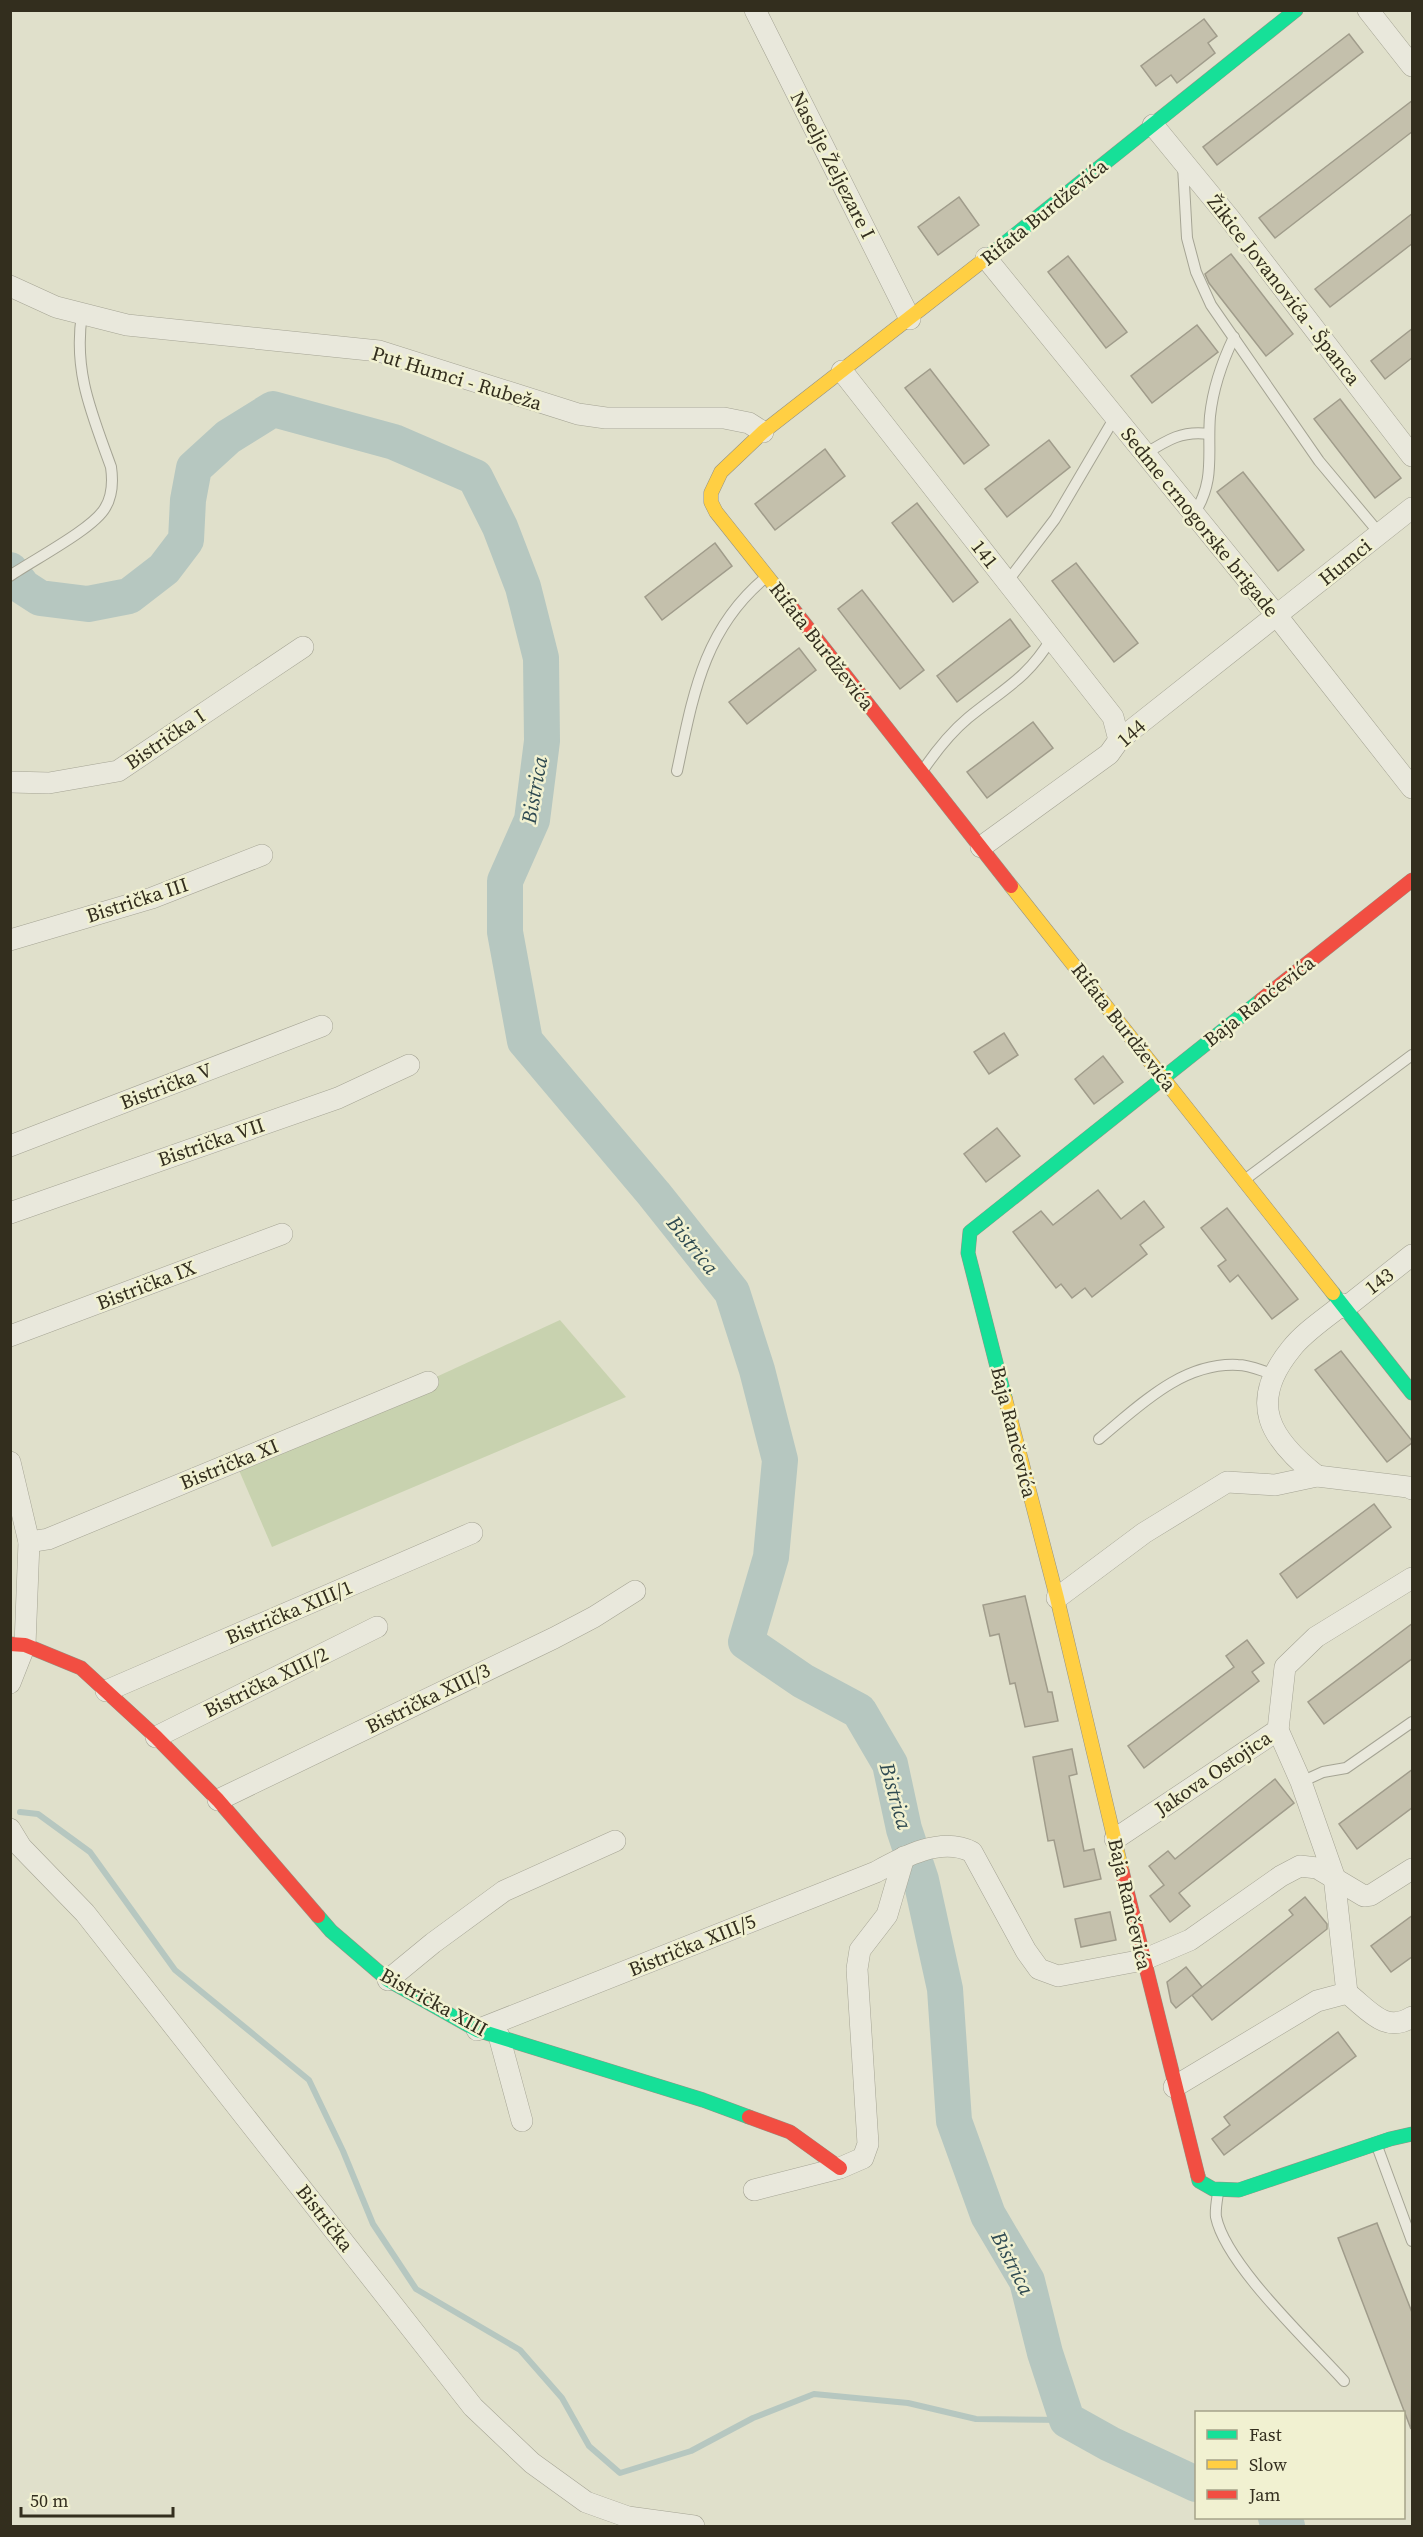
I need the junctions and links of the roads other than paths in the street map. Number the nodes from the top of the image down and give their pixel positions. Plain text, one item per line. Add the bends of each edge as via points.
1 (755, 10) edge
2 (1296, 10) edge
3 (1368, 10) edge
4 (1413, 66) edge
5 (1153, 125) junction
6 (1183, 161) junction
7 (986, 258) junction
8 (10, 286) edge
9 (82, 314) junction
10 (910, 319) junction
11 (1234, 337) junction
12 (842, 371) junction
13 (1115, 417) junction
14 (763, 432) junction
15 (1209, 434) junction
16 (1145, 454) junction
17 (1413, 456) edge
18 (1413, 508) edge
19 (1194, 513) junction
20 (1380, 534) junction
21 (10, 576) edge
22 (767, 576) junction
23 (1007, 582) junction
24 (1277, 616) junction
25 (1051, 639) junction
26 (303, 647) dead end
27 (1119, 740) junction
28 (677, 771) dead end
29 (922, 771) junction
30 (10, 782) edge
31 (1413, 788) edge
32 (981, 847) junction
33 (262, 855) dead end
34 (1413, 880) edge
35 (10, 940) edge
36 (322, 1026) dead end
37 (1413, 1055) edge
38 (409, 1065) dead end
39 (1164, 1076) junction
40 (10, 1146) edge
41 (1245, 1180) junction
42 (10, 1213) edge
43 (282, 1234) dead end
44 (1413, 1255) edge
45 (1344, 1306) junction
46 (10, 1336) edge
47 (1273, 1374) junction
48 (428, 1382) dead end
49 (1413, 1393) edge
50 (1099, 1439) dead end
51 (10, 1462) edge
52 (1317, 1476) junction
53 (1413, 1490) edge
54 (472, 1533) dead end
55 (20, 1538) edge
56 (1413, 1578) edge
57 (635, 1591) dead end
58 (1057, 1598) junction
59 (377, 1627) dead end
60 (18, 1644) edge
61 (10, 1683) edge
62 (106, 1691) junction
63 (1413, 1722) edge
64 (1278, 1730) junction
65 (156, 1737) junction
66 (1301, 1782) junction
67 (218, 1800) junction
68 (1115, 1839) junction
69 (615, 1841) dead end
70 (14, 1844) edge
71 (904, 1857) junction
72 (1413, 1869) edge
73 (1334, 1876) junction
74 (1143, 1960) junction
75 (388, 1980) junction
76 (1347, 1993) junction
77 (1413, 2017) edge
78 (477, 2030) junction
79 (499, 2036) junction
80 (1174, 2087) junction
81 (522, 2121) dead end
82 (1413, 2134) edge
83 (1376, 2143) junction
84 (840, 2168) junction
85 (754, 2190) dead end
86 (1218, 2192) junction
87 (1413, 2241) edge
88 (1344, 2381) dead end
89 (694, 2526) edge

1 - 10 street, Naselje Željezare I
2 - 5 street, Rifata Burdževića
3 - 4 street
5 - 6 street, Žikice Jovanovića - Španca
5 - 7 street, Rifata Burdževića
6 - 11 lane via 1191,255 1202,288
6 - 17 street, Žikice Jovanovića - Španca
7 - 10 street, Rifata Burdževića
7 - 13 street, Sedme crnogorske brigade
8 - 9 street, Put Humci - Rubeža
9 - 14 street, Put Humci - Rubeža via 127,325 379,351 578,414 606,418 724,418 749,423
9 - 21 lane via 80,369 111,467 112,488 106,507 92,522
10 - 12 street, Rifata Burdževića
11 - 15 lane via 1218,376
11 - 20 lane via 1319,461
12 - 14 street, Rifata Burdževića
12 - 23 street, 141
13 - 16 street, Sedme crnogorske brigade
13 - 23 lane via 1055,519
14 - 22 street, Rifata Burdževića via 721,472 711,502
15 - 16 lane via 1176,436
15 - 19 lane via 1209,480
16 - 19 street, Sedme crnogorske brigade
18 - 20 street, Humci
19 - 24 street, Sedme crnogorske brigade
20 - 24 street, Humci
22 - 28 lane via 730,614 706,656
22 - 29 street, Rifata Burdževića
23 - 25 street, 141
24 - 27 street, 144
24 - 31 street, Sedme crnogorske brigade
25 - 27 street, 141 via 1113,717
25 - 29 lane via 1032,667 966,720
26 - 30 street, Bistrička I via 118,771 49,783
27 - 32 street, 144 via 1109,754
29 - 32 street, Rifata Burdževića
32 - 39 street, Rifata Burdževića
33 - 35 street, Bistrička III via 152,897
34 - 39 street, Baja Rančevića
36 - 40 street, Bistrička V
37 - 41 lane
38 - 42 street, Bistrička VII via 338,1098
39 - 41 street, Rifata Burdževića
39 - 58 street, Baja Rančevića via 970,1232 968,1253
41 - 45 street, Rifata Burdževića
43 - 46 street, Bistrička IX
44 - 45 street, 143
45 - 47 street, 143 via 1292,1348
45 - 49 street, Rifata Burdževića
47 - 50 lane via 1240,1365 1192,1372 1174,1380
47 - 52 street via 1269,1420 1296,1460
48 - 55 street, Bistrička XI via 48,1539
51 - 55 street
52 - 53 street
52 - 58 street via 1275,1485 1227,1482 1144,1533
54 - 62 street, Bistrička XIII/1
55 - 60 street
56 - 64 street, Jakova Ostojica via 1316,1637 1285,1667
57 - 67 street, Bistrička XIII/3 via 554,1638
58 - 68 street, Baja Rančevića
59 - 65 street, Bistrička XIII/2
60 - 61 street
60 - 62 street, Bistrička XIII via 81,1668
62 - 65 street, Bistrička XIII
63 - 66 lane via 1346,1768 1323,1772
64 - 66 street
64 - 68 street, Jakova Ostojica
65 - 67 street, Bistrička XIII
66 - 73 street
67 - 75 street, Bistrička XIII via 330,1930
68 - 74 street, Baja Rančevića
69 - 75 street via 504,1891
70 - 89 street, Bistrička via 85,1913 473,2407 532,2463 586,2502 628,2517
71 - 74 street, Bistrička XIII/5 via 935,1847 972,1852 1039,1969 1058,1976
71 - 78 street, Bistrička XIII/5 via 876,1872
71 - 84 street via 887,1915 860,1950 857,1969 868,2144 863,2158
72 - 73 street via 1364,1896
73 - 74 street via 1300,1866 1190,1940
73 - 76 street
74 - 80 street, Baja Rančevića
75 - 78 street, Bistrička XIII
76 - 77 street via 1384,2022 1403,2023
76 - 80 street via 1317,2001
78 - 79 street, Bistrička XIII
79 - 81 street
79 - 84 street, Bistrička XIII via 703,2100 790,2132
80 - 86 street, Baja Rančevića via 1199,2181
82 - 83 street
83 - 86 street via 1239,2190
83 - 87 lane
84 - 85 street
86 - 88 lane via 1215,2215 1226,2242 1252,2281

